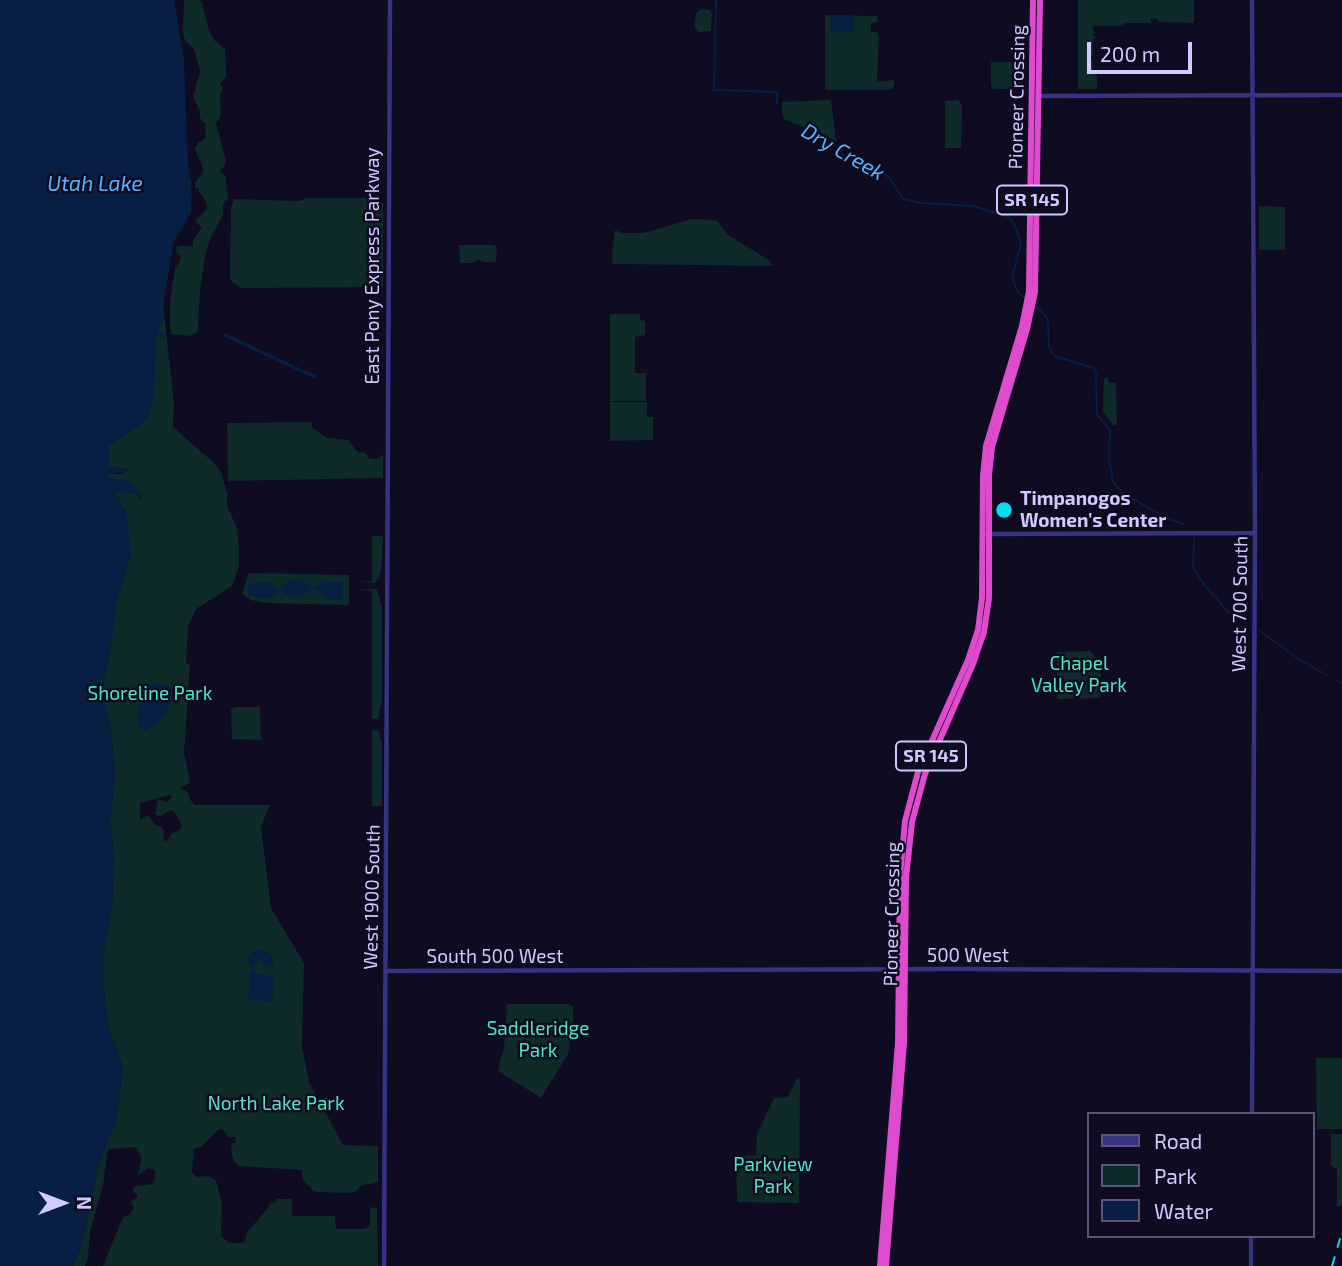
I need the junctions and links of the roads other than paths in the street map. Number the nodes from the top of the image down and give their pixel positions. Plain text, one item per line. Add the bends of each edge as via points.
1 (390, 0) edge
2 (1033, 0) edge
3 (1040, 0) edge
4 (1252, 0) edge
5 (1252, 95) junction
6 (1342, 95) edge
7 (1036, 96) junction
8 (387, 532) joint
9 (1255, 533) junction
10 (986, 534) junction
11 (903, 970) junction
12 (1252, 970) junction
13 (385, 971) junction
14 (606, 971) joint
15 (1342, 971) edge
16 (1252, 1112) edge
17 (1251, 1238) edge
18 (384, 1264) edge
19 (880, 1266) edge
20 (886, 1266) edge
21 (1251, 1266) edge

1 - 8 street, East Pony Express Parkway
2 - 7 highway, Pioneer Crossing / SR 145
3 - 7 highway, Pioneer Crossing / SR 145
4 - 5 street, West 700 South
5 - 6 street
5 - 7 street
5 - 9 street, West 700 South
7 - 10 highway, Pioneer Crossing / SR 145 via 1037,267 992,447
8 - 13 street, West 1900 South
9 - 10 street
9 - 12 street, West 700 South
10 - 11 highway, Pioneer Crossing / SR 145 via 978,631 918,772 905,821 900,877
11 - 12 street, 500 West
11 - 14 street, 500 West
11 - 19 highway, Pioneer Crossing / SR 145
11 - 20 highway, Pioneer Crossing / SR 145 via 905,1043
12 - 15 street
12 - 16 street, West 700 South
13 - 14 street, South 500 West
13 - 18 street, West 1900 South
17 - 21 street

